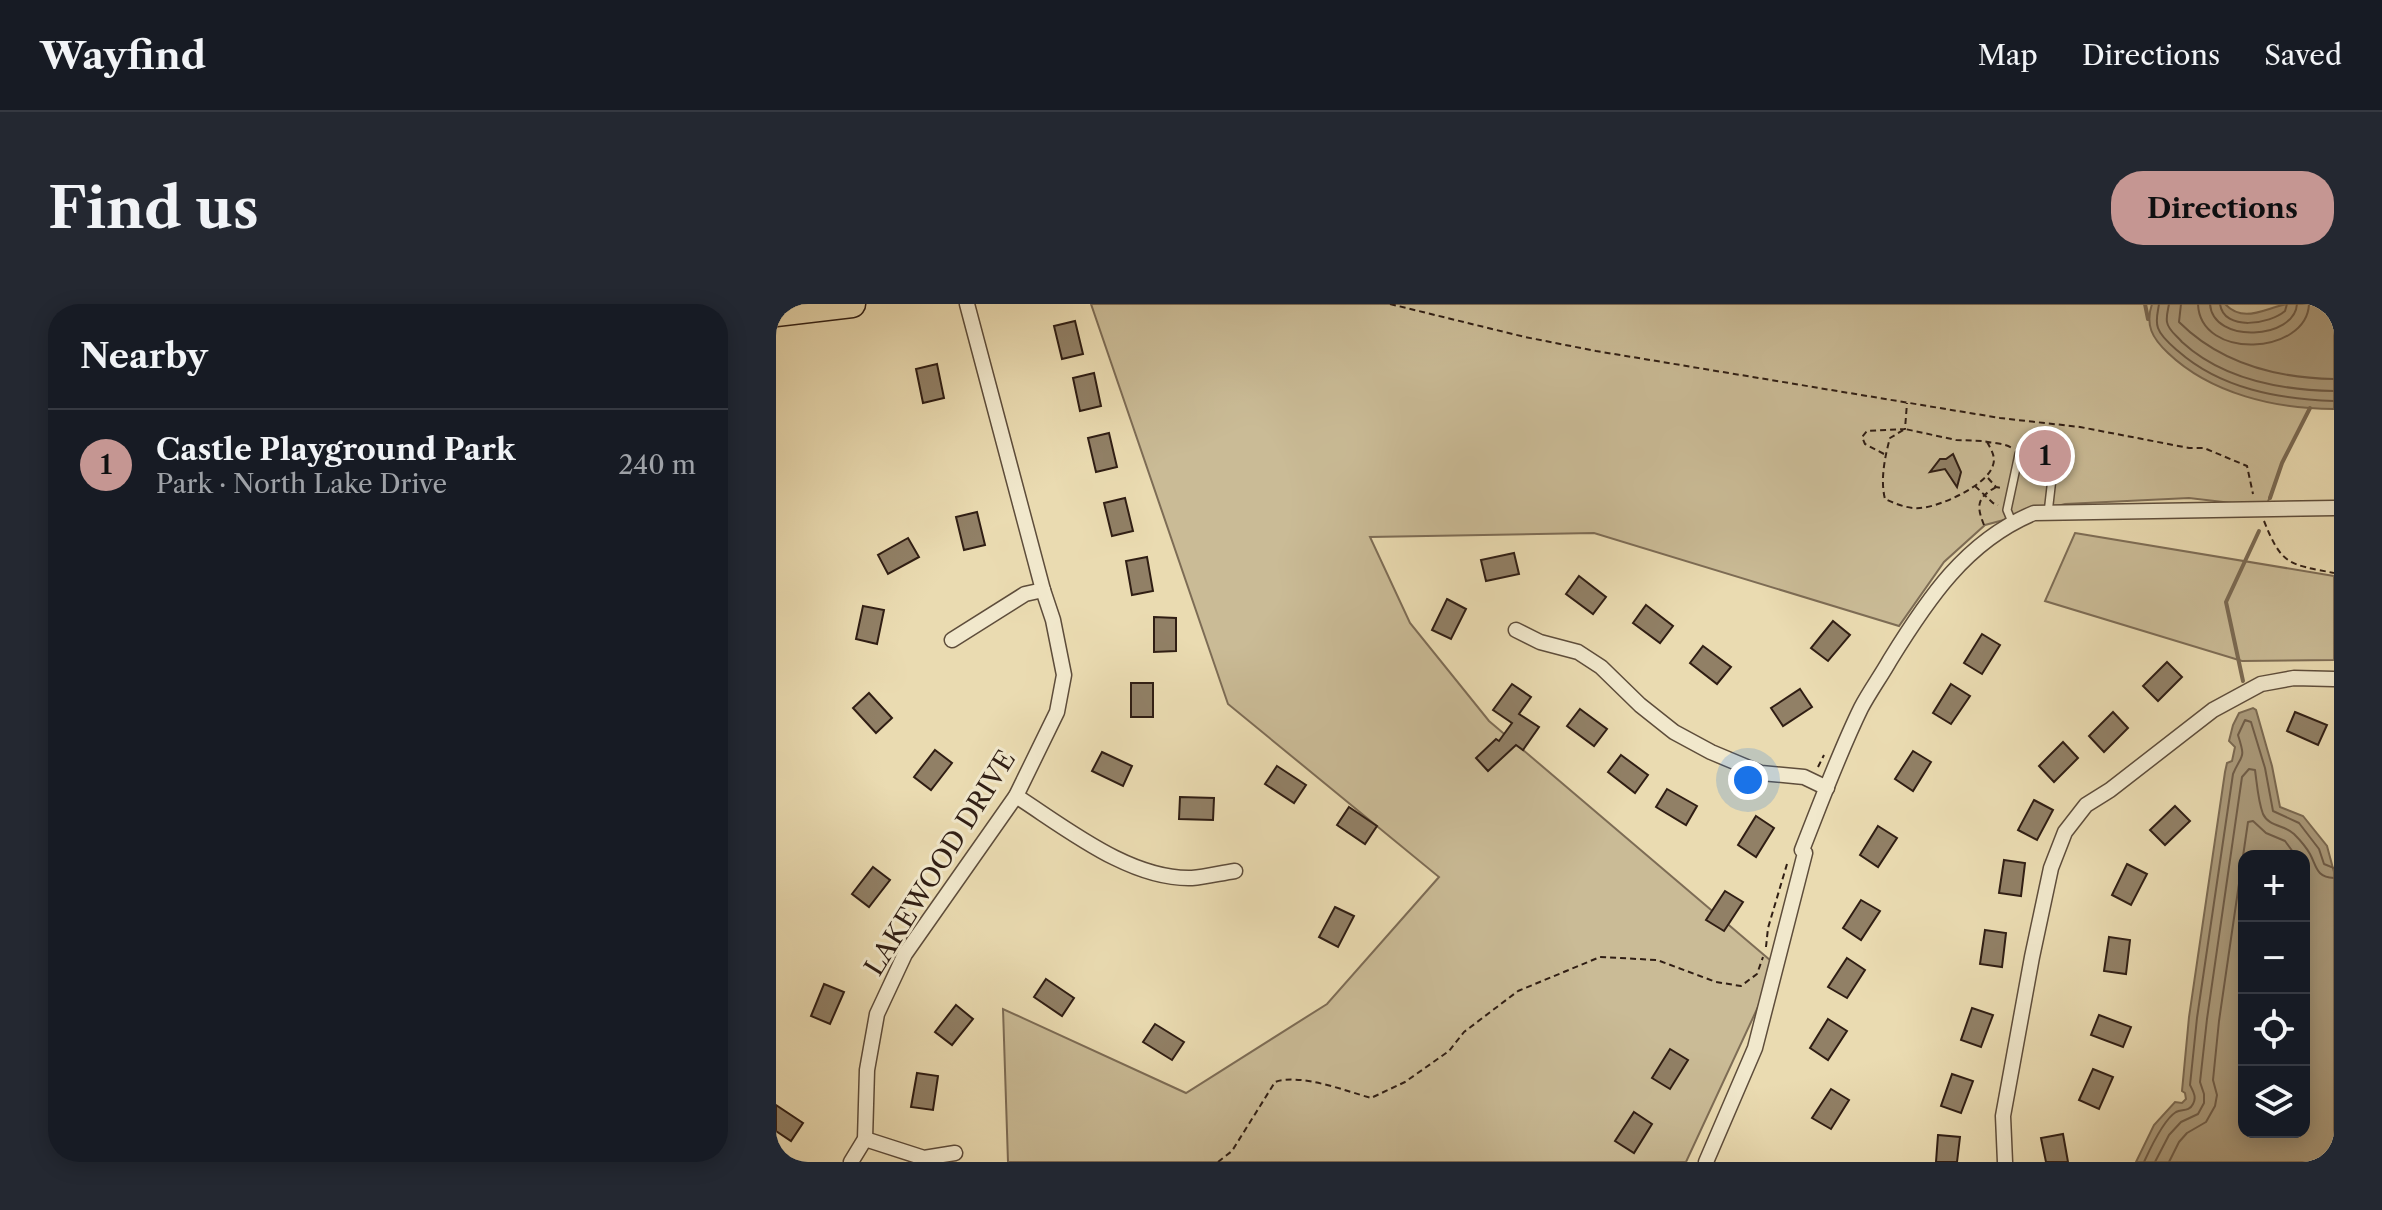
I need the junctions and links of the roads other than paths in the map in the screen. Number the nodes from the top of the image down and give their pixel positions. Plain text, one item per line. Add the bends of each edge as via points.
1 (852, 304) edge
2 (964, 307) edge
3 (776, 313) edge
4 (2334, 508) edge
5 (2048, 513) junction
6 (2011, 519) junction
7 (1043, 590) junction
8 (1516, 630) dead end
9 (952, 640) dead end
10 (2334, 679) edge
11 (1827, 788) junction
12 (1016, 796) junction
13 (1235, 871) dead end
14 (865, 1139) junction
15 (955, 1153) dead end
16 (851, 1162) edge
17 (1706, 1162) edge
18 (2005, 1162) edge

1 - 3 highway
2 - 7 street, LAKEWOOD DRIVE
4 - 5 street
5 - 6 street
5 - 6 lane via 2054,461 2019,454 2007,510
6 - 11 street via 1944,581 1910,629 1862,706
7 - 9 street via 1025,594
7 - 12 street, LAKEWOOD DRIVE via 1064,675 1057,712
8 - 11 street via 1578,652 1674,732 1711,752 1761,773 1804,777
10 - 18 street via 2261,684 2213,710 2086,805 2065,832 2051,868 2029,971 2003,1116
11 - 17 street via 1802,850 1755,1048
12 - 13 street via 1112,857 1152,872 1191,878
12 - 14 street, LAKEWOOD DRIVE via 905,954 877,1014 867,1070
14 - 15 street via 924,1158
14 - 16 street, LAKEWOOD DRIVE

